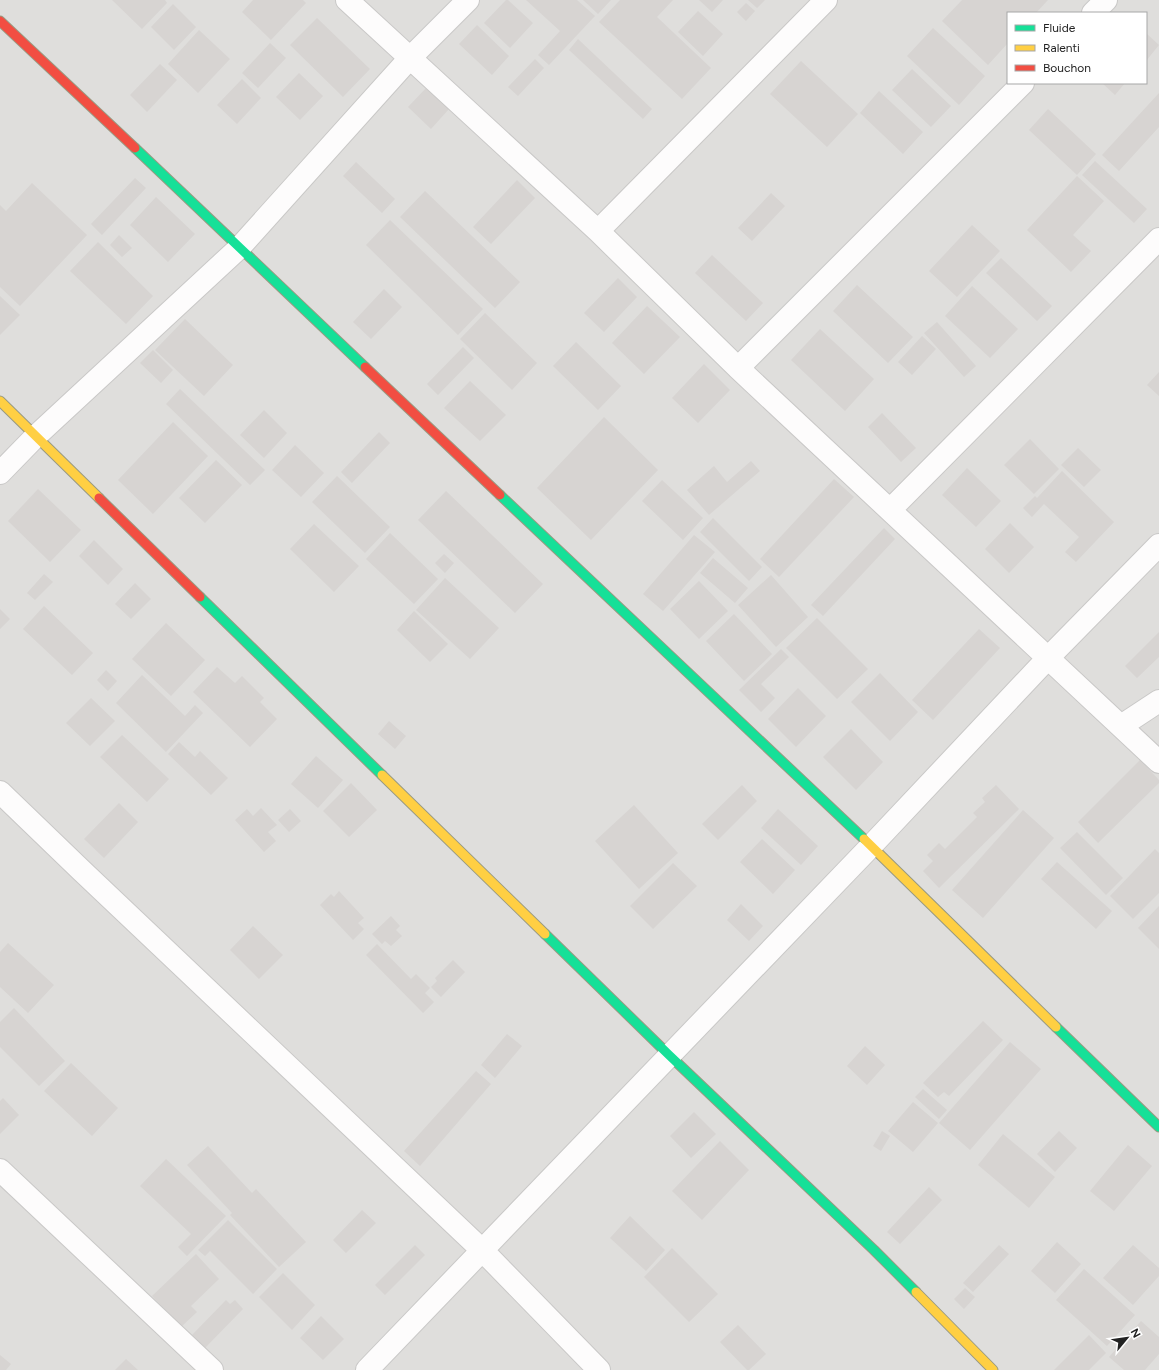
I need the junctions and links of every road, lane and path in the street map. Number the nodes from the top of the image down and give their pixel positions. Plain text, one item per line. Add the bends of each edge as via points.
1 (347, 0) edge
2 (468, 0) edge
3 (826, 0) edge
4 (1106, 0) edge
5 (1094, 12) edge
6 (0, 22) edge
7 (409, 58) junction
8 (1022, 84) edge
9 (598, 231) junction
10 (1159, 238) edge
11 (239, 248) junction
12 (738, 368) junction
13 (0, 401) edge
14 (36, 436) junction
15 (0, 473) edge
16 (890, 510) junction
17 (1159, 546) edge
18 (1048, 658) junction
19 (1159, 701) edge
20 (1121, 726) junction
21 (1159, 762) edge
22 (0, 792) edge
23 (871, 846) junction
24 (670, 1055) junction
25 (1159, 1127) edge
26 (0, 1170) edge
27 (482, 1250) junction
28 (212, 1370) edge
29 (367, 1370) edge
30 (599, 1370) edge
31 (993, 1370) edge

1 - 7 street
2 - 7 street
3 - 9 street
4 - 5 street
6 - 11 street
7 - 9 street
7 - 11 street
8 - 12 street
9 - 12 street
10 - 16 street
11 - 14 street
11 - 23 street
12 - 16 street
13 - 14 street
14 - 15 street
14 - 24 street
16 - 18 street
17 - 18 street
18 - 20 street
18 - 23 street
19 - 20 street
20 - 21 street
22 - 27 street
23 - 24 street
23 - 25 street
24 - 27 street
24 - 31 street via 874,1250
26 - 28 street
27 - 29 street
27 - 30 street

